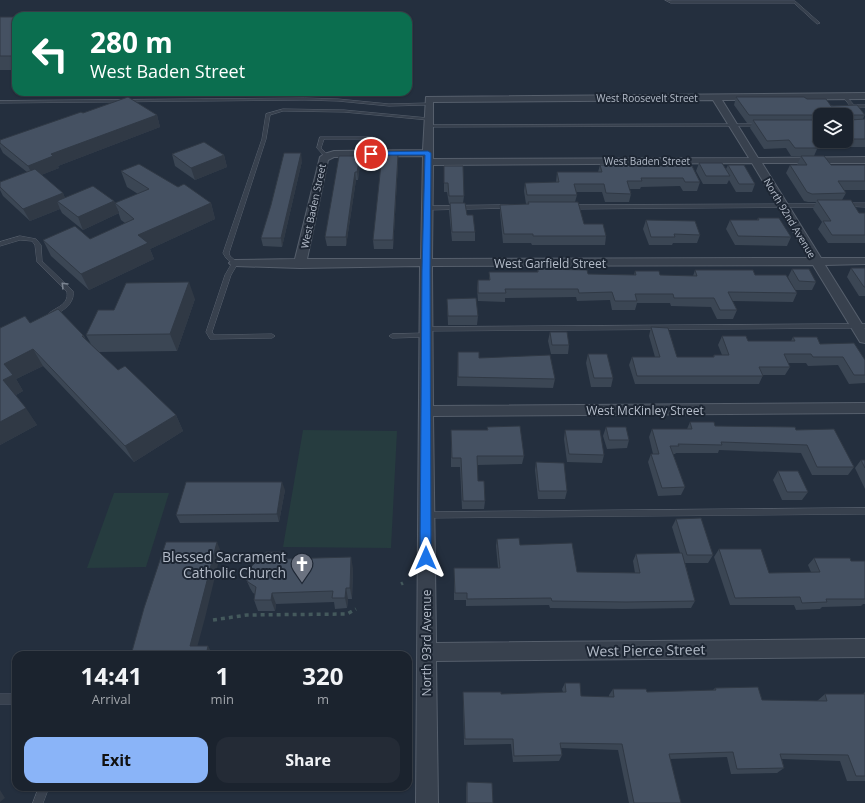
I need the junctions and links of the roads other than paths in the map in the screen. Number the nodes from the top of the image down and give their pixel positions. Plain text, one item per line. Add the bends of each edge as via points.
1 (667, 0) edge
2 (794, 1) edge
3 (818, 23) dead end
4 (844, 96) junction
5 (865, 96) edge
6 (716, 97) junction
7 (125, 101) junction
8 (0, 102) edge
9 (847, 106) edge
10 (853, 106) junction
11 (865, 106) edge
12 (109, 107) edge
13 (429, 112) junction
14 (733, 125) junction
15 (764, 125) edge
16 (371, 154) junction
17 (327, 156) junction
18 (428, 157) junction
19 (755, 160) junction
20 (865, 160) edge
21 (865, 205) edge
22 (782, 206) junction
23 (828, 206) edge
24 (835, 206) edge
25 (514, 207) edge
26 (562, 207) edge
27 (427, 208) junction
28 (0, 244) edge
29 (816, 261) junction
30 (865, 261) edge
31 (235, 263) junction
32 (426, 263) junction
33 (300, 264) junction
34 (46, 317) edge
35 (861, 326) edge
36 (426, 332) junction
37 (272, 336) dead end
38 (392, 336) dead end
39 (865, 339) edge
40 (865, 408) edge
41 (426, 411) junction
42 (865, 511) edge
43 (426, 515) junction
44 (865, 648) edge
45 (426, 652) junction
46 (0, 699) edge
47 (12, 699) edge
48 (42, 791) edge
49 (38, 803) edge
50 (426, 803) edge

1 - 2 lane
2 - 3 lane
4 - 5 street, West Roosevelt Street
4 - 6 street, West Roosevelt Street
4 - 10 lane
6 - 13 street, West Roosevelt Street
6 - 14 street, North 92nd Avenue
7 - 8 lane
7 - 12 lane
7 - 13 lane via 338,100
9 - 10 lane
10 - 11 lane
13 - 14 lane
13 - 18 street, North 93rd Avenue
13 - 31 lane via 283,110 268,114 264,139 226,253
14 - 15 lane
14 - 19 street, North 92nd Avenue
16 - 17 street, West Baden Street
16 - 17 lane via 371,138 322,138 319,148
16 - 18 street, West Baden Street
17 - 33 street, West Baden Street via 323,159
18 - 19 street, West Baden Street
18 - 27 street, North 93rd Avenue
19 - 20 street, West Baden Street
19 - 22 street, North 92nd Avenue
21 - 24 lane
22 - 23 lane
22 - 26 lane
22 - 29 street, North 92nd Avenue
25 - 27 lane
27 - 32 street, North 93rd Avenue
34 -> 28 lane via 69,302 70,291 39,261 38,245 34,240 20,238
29 - 30 street, West Garfield Street
29 - 32 street, West Garfield Street
29 - 35 street, North 92nd Avenue
31 - 33 street, West Garfield Street
31 - 37 lane via 228,275 209,332 212,337
32 - 33 street, West Garfield Street
32 - 36 street, North 93rd Avenue
35 - 36 lane
35 - 39 street, North 92nd Avenue
36 - 38 lane
36 - 41 street, North 93rd Avenue
40 - 41 street, West McKinley Street
41 - 43 street, North 93rd Avenue
42 - 43 lane
43 - 45 street, North 93rd Avenue
44 - 45 street, West Pierce Street
45 - 50 street, North 93rd Avenue
46 - 47 lane
48 - 49 lane

